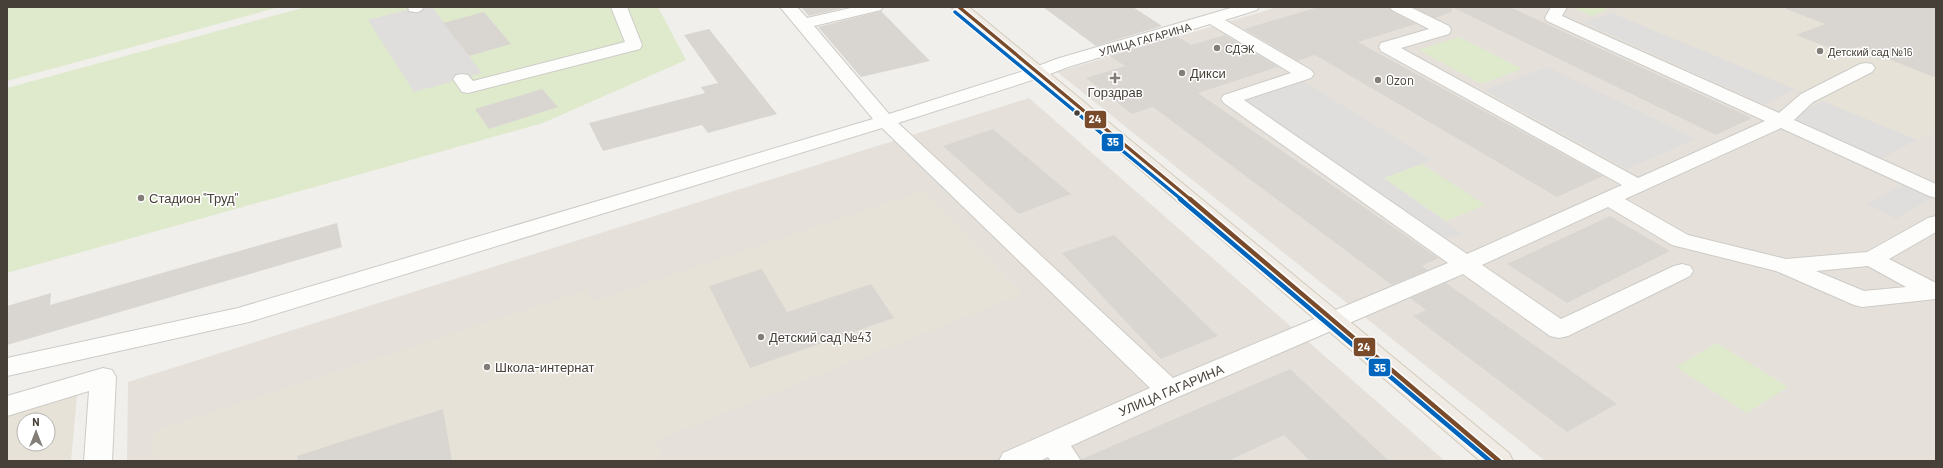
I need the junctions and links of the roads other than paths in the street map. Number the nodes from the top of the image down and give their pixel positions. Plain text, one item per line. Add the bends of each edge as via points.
1 (619, 7) edge
2 (788, 7) edge
3 (875, 7) edge
4 (959, 7) edge
5 (1251, 7) edge
6 (1398, 7) edge
7 (1559, 7) edge
8 (1212, 19) junction
9 (803, 24) junction
10 (1866, 68) dead end
11 (1039, 72) junction
12 (462, 79) dead end
13 (885, 122) junction
14 (1781, 122) junction
15 (1638, 186) junction
16 (1936, 192) edge
17 (1609, 199) junction
18 (1936, 223) edge
19 (1872, 259) junction
20 (1465, 264) junction
21 (1784, 266) junction
22 (1682, 271) dead end
23 (1935, 292) edge
24 (1331, 321) junction
25 (7, 367) edge
26 (1169, 390) junction
27 (7, 406) edge
28 (1059, 452) edge
29 (98, 461) edge
30 (1013, 461) edge
31 (1498, 461) edge

1 - 12 street via 634,45 468,88
2 - 9 street
3 - 9 street
4 - 11 main road
5 - 8 street, УЛИЦА ГАГАРИНА
6 - 15 street via 1443,30 1388,47
7 - 14 street via 1553,18
8 - 11 street, УЛИЦА ГАГАРИНА
8 - 20 street via 1305,74 1230,99
9 - 13 street
10 - 14 street, УЛИЦА ГАГАРИНА via 1807,98
11 - 13 street, УЛИЦА ГАГАРИНА
11 - 24 main road
13 - 25 street, УЛИЦА ГАГАРИНА via 240,316
13 - 26 street
14 - 15 street, УЛИЦА ГАГАРИНА
14 - 16 street
15 - 17 street, УЛИЦА ГАГАРИНА
17 - 20 street, УЛИЦА ГАГАРИНА
17 - 21 street via 1680,240
18 - 19 street
19 - 21 street
19 - 23 street
20 - 22 street via 1559,330
20 - 24 street, УЛИЦА ГАГАРИНА
21 - 23 street via 1862,299
24 - 26 street, УЛИЦА ГАГАРИНА
24 - 31 main road
26 - 28 street, УЛИЦА ГАГАРИНА
27 - 29 street via 103,377
28 - 30 street, УЛИЦА ГАГАРИНА

